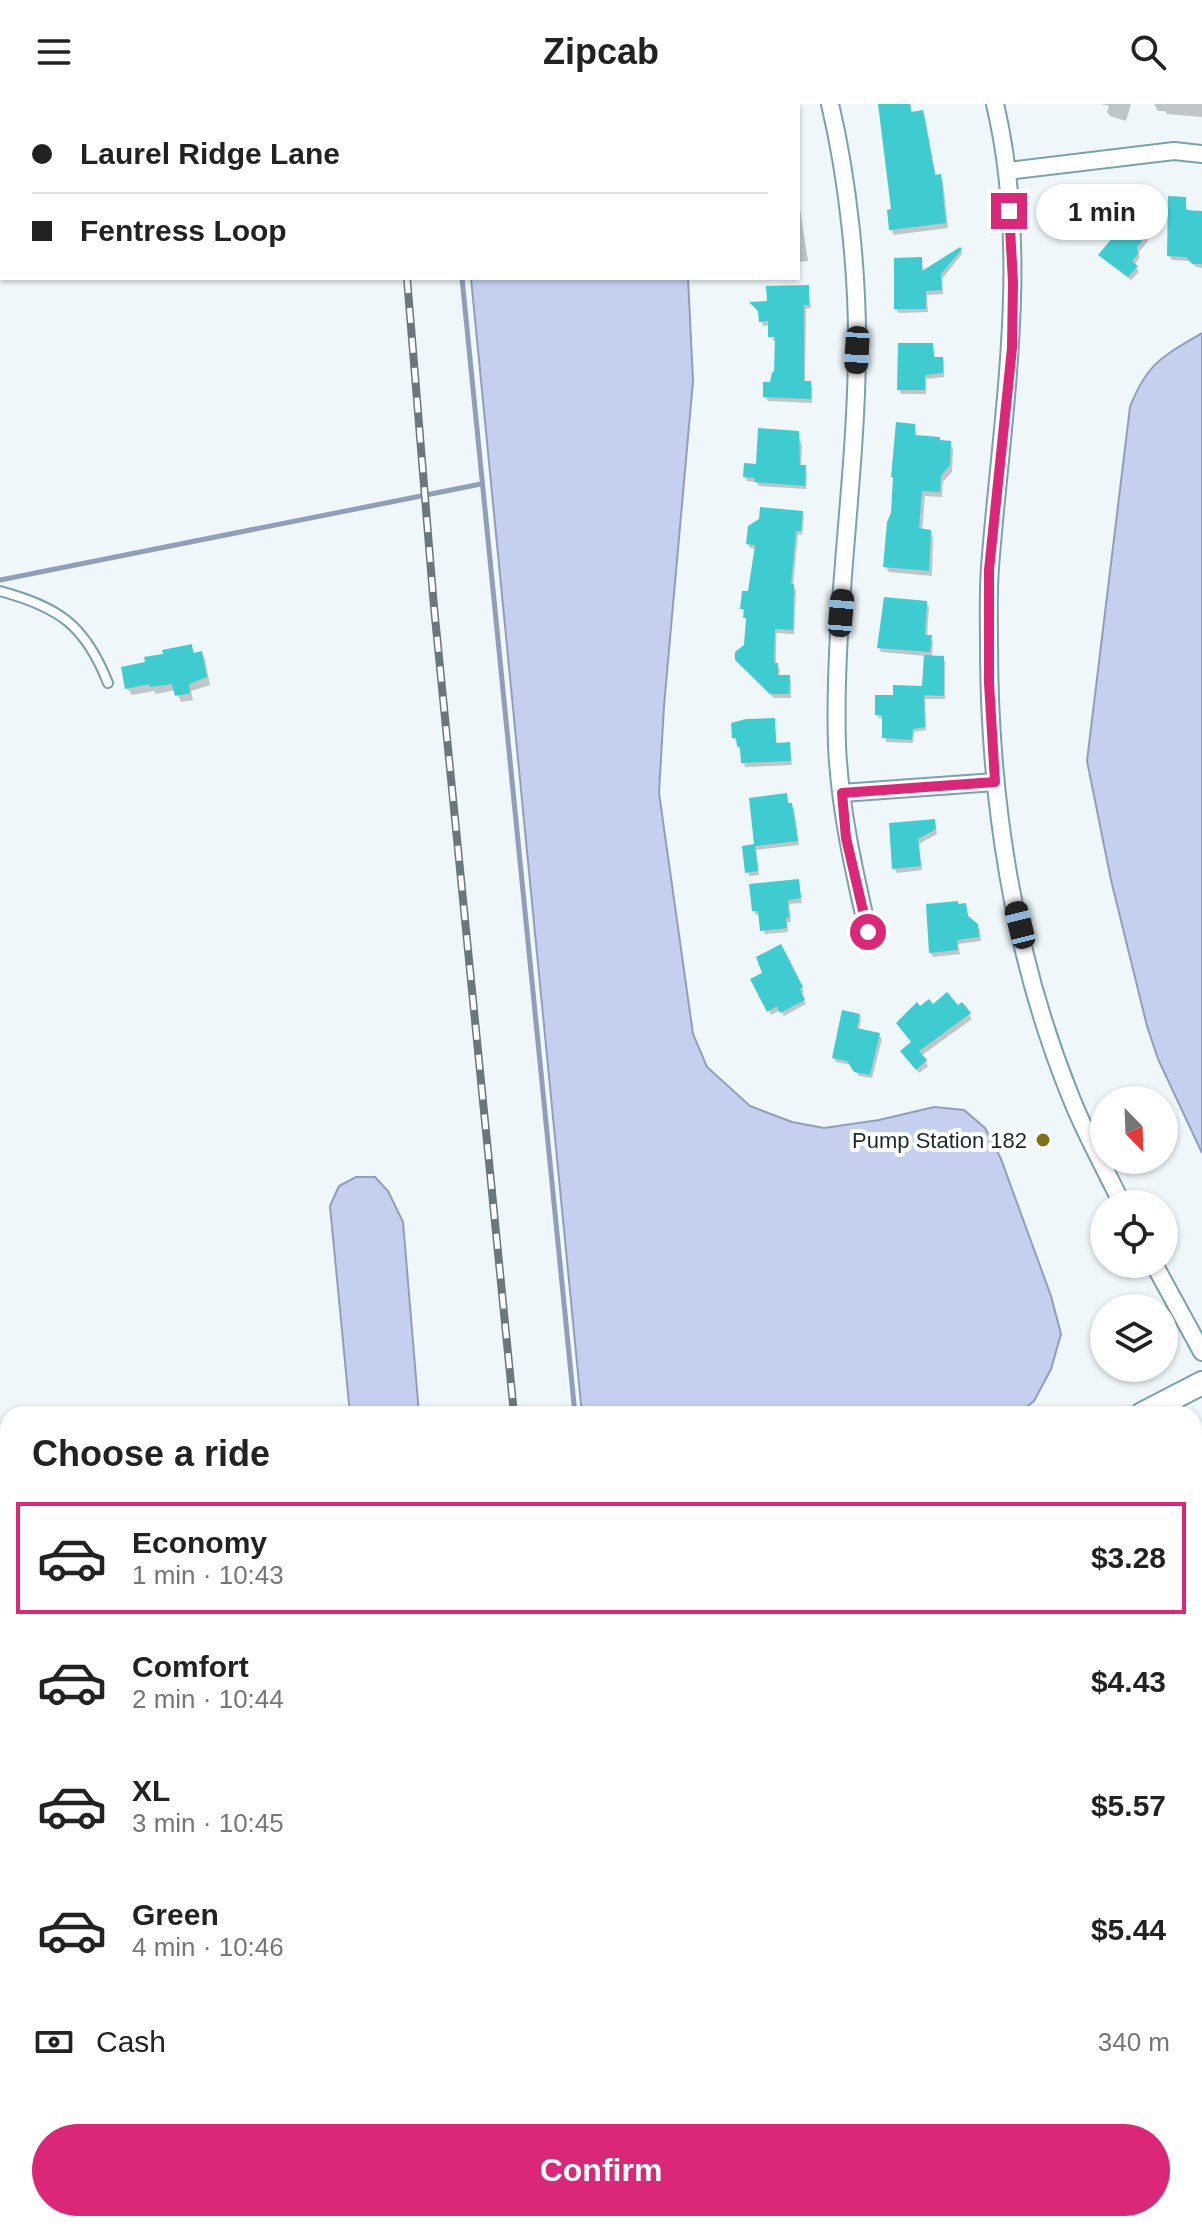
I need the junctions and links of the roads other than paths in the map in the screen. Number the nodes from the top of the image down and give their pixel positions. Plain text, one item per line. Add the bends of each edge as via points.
1 (830, 104) edge
2 (995, 104) edge
3 (1202, 154) edge
4 (1008, 171) junction
5 (0, 591) edge
6 (108, 683) dead end
7 (995, 782) junction
8 (842, 793) junction
9 (868, 932) dead end
10 (1115, 1190) edge
11 (1162, 1278) edge
12 (1202, 1352) edge
13 (1202, 1383) edge
14 (1157, 1406) edge

1 - 8 street via 846,197 857,350 836,668
2 - 4 street
3 - 4 street via 1174,151
4 - 7 street via 1012,348 989,570
5 - 6 lane via 53,609 79,631
7 - 8 street
7 - 10 street via 1013,898 1039,1008 1070,1096
8 - 9 street via 846,838
11 - 12 street
13 - 14 main road

